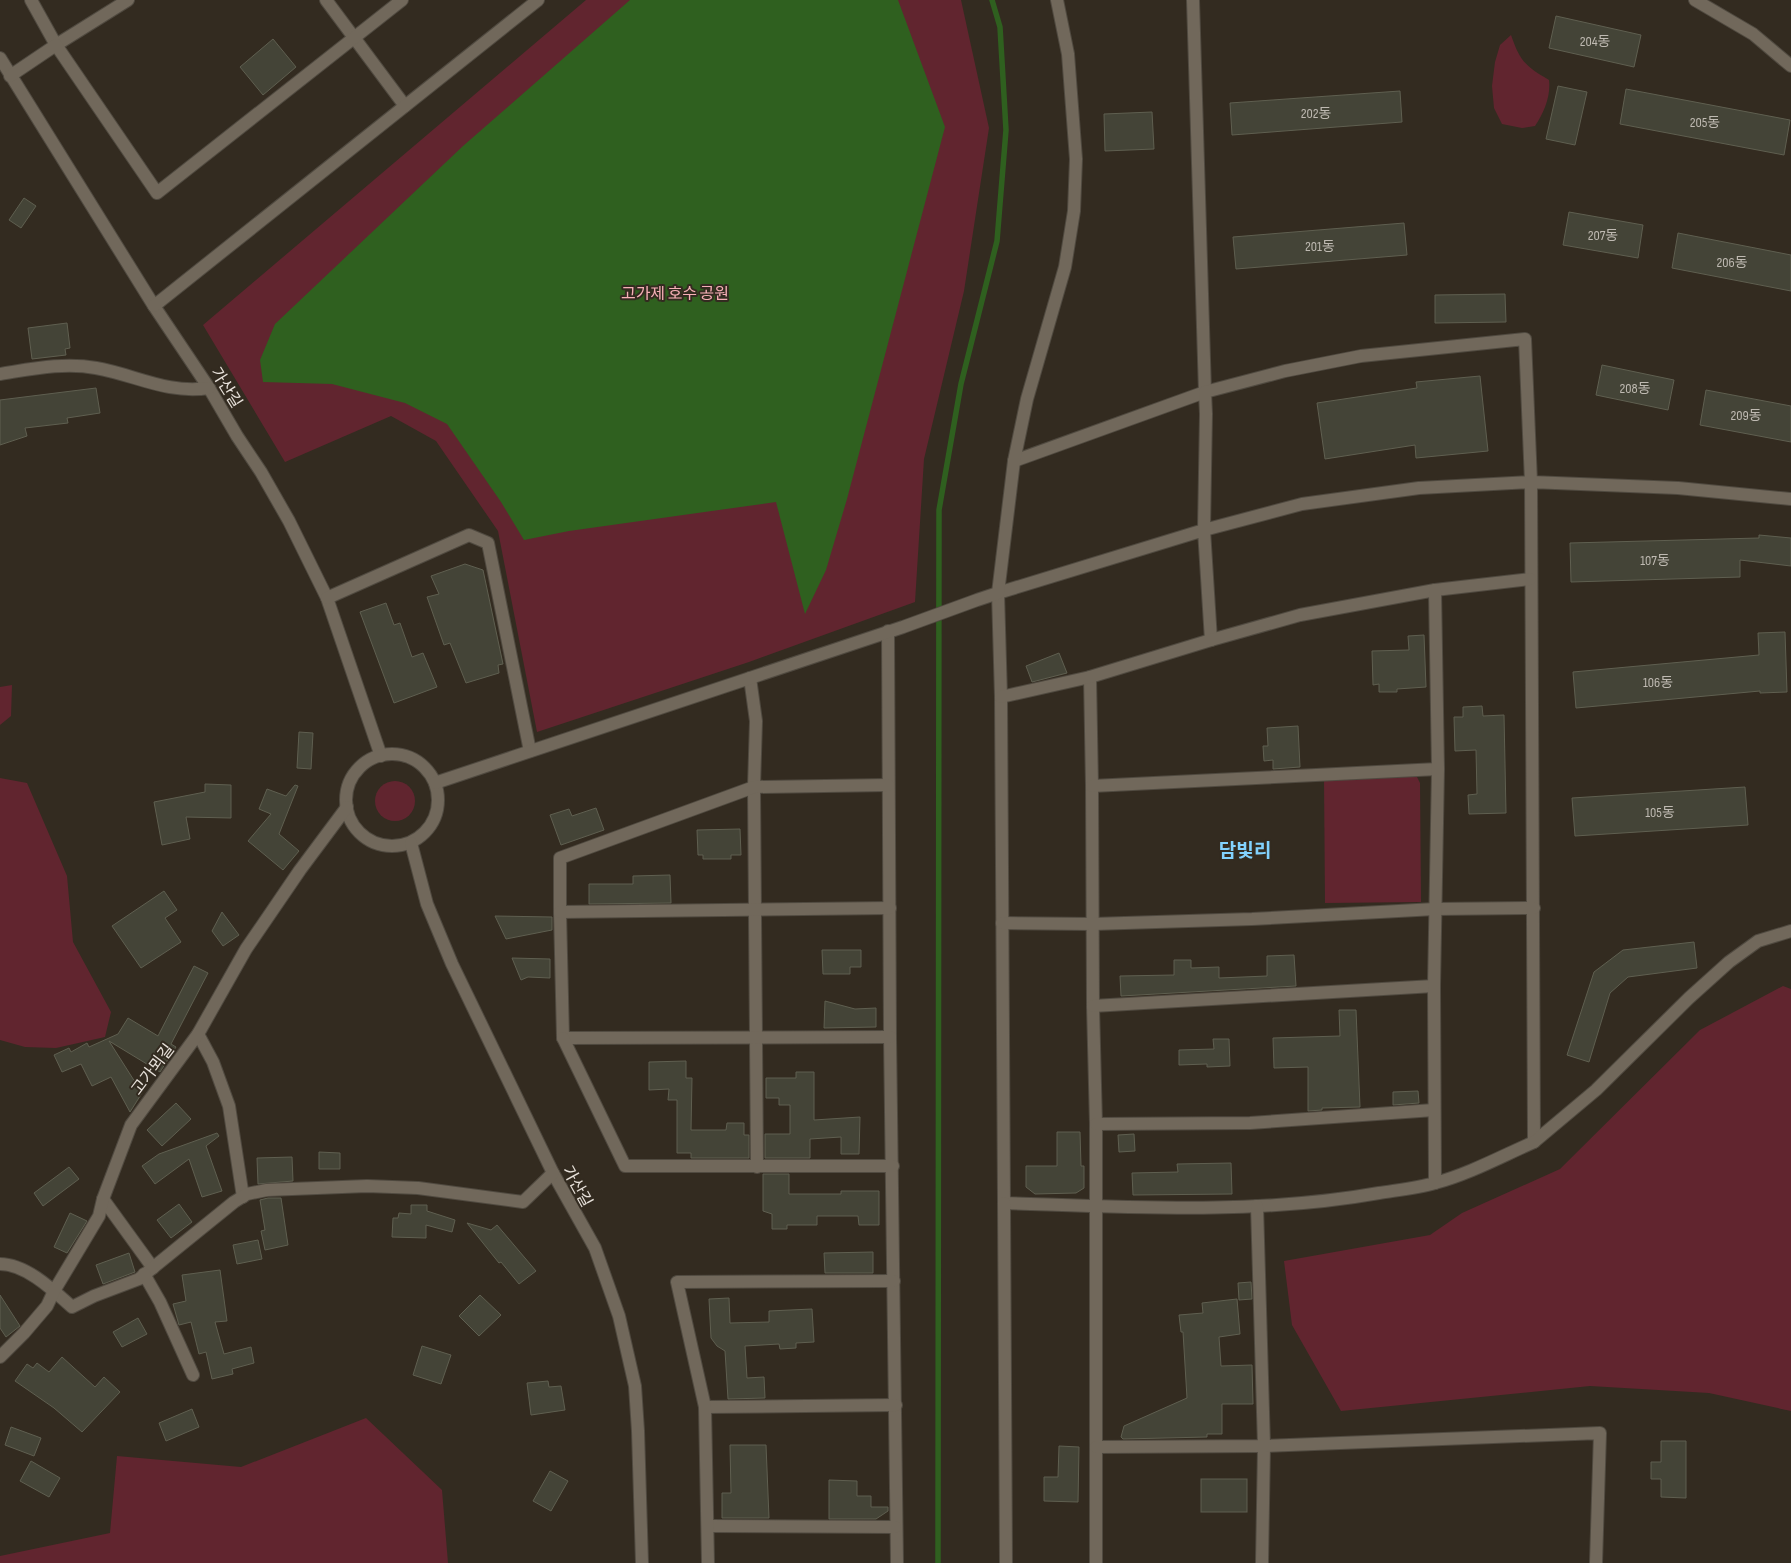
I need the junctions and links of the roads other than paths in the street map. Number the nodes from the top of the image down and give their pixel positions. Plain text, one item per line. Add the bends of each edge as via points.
1 (31, 0) edge
2 (128, 0) edge
3 (326, 0) edge
4 (402, 0) edge
5 (538, 0) edge
6 (1057, 0) edge
7 (1193, 0) edge
8 (1695, 0) edge
9 (355, 37) junction
10 (56, 44) junction
11 (0, 58) edge
12 (1791, 66) edge
13 (10, 76) junction
14 (405, 106) junction
15 (154, 306) junction
16 (0, 374) edge
17 (209, 388) junction
18 (1205, 392) junction
19 (1014, 461) junction
20 (1531, 482) junction
21 (1791, 499) edge
22 (1204, 530) junction
23 (1530, 579) junction
24 (1435, 590) junction
25 (998, 593) junction
26 (327, 598) junction
27 (888, 631) junction
28 (1211, 640) junction
29 (1090, 677) junction
30 (750, 678) junction
31 (1001, 697) junction
32 (530, 751) junction
33 (381, 756) junction
34 (1438, 768) junction
35 (435, 783) junction
36 (888, 785) junction
37 (1092, 786) junction
38 (754, 787) junction
39 (347, 807) junction
40 (410, 843) junction
41 (890, 908) junction
42 (1534, 908) junction
43 (755, 909) junction
44 (1435, 909) junction
45 (560, 912) junction
46 (1002, 923) junction
47 (1093, 924) junction
48 (1791, 931) edge
49 (1434, 986) junction
50 (1093, 1006) junction
51 (198, 1034) junction
52 (890, 1037) junction
53 (563, 1038) junction
54 (755, 1038) junction
55 (1434, 1110) junction
56 (1096, 1124) junction
57 (1534, 1142) junction
58 (893, 1166) junction
59 (757, 1167) junction
60 (553, 1173) junction
61 (1435, 1183) junction
62 (243, 1197) junction
63 (103, 1199) junction
64 (1004, 1203) junction
65 (1096, 1206) junction
66 (1257, 1206) junction
67 (0, 1264) edge
68 (148, 1271) junction
69 (894, 1281) junction
70 (54, 1291) junction
71 (0, 1357) edge
72 (193, 1375) dead end
73 (896, 1405) junction
74 (705, 1407) junction
75 (1264, 1446) junction
76 (1096, 1447) junction
77 (709, 1526) junction
78 (895, 1528) junction
79 (642, 1563) edge
80 (708, 1563) edge
81 (897, 1563) edge
82 (1006, 1563) edge
83 (1096, 1563) edge
84 (1262, 1563) edge
85 (1596, 1563) edge

1 - 10 street
2 - 10 street
3 - 9 street
4 - 9 street
5 - 14 street
6 - 19 street via 1068,54 1076,159 1074,211 1065,267 1027,399
7 - 18 street
8 - 12 street via 1753,34
9 - 10 street via 157,193
9 - 14 street
10 - 13 street
11 - 13 street, 가산길
13 - 15 street, 가산길
14 - 15 street
15 - 17 street, 가산길
16 - 17 street via 73,365 97,368 172,388
17 - 26 street, 가산길 via 289,521
18 - 19 street
18 - 20 street via 1361,356 1525,339
18 - 22 street
19 - 25 street
20 - 21 street via 1678,488
20 - 22 street via 1419,488 1302,504
20 - 23 street
22 - 25 street
22 - 28 street
23 - 24 street
23 - 42 street
24 - 28 street via 1300,615
24 - 34 street
25 - 27 street
25 - 31 street
26 - 32 street via 469,535 488,543
26 - 33 street, 가산길
27 - 30 street
27 - 36 street
28 - 29 street
29 - 31 street
29 - 37 street
30 - 32 street
30 - 38 street via 756,721
31 - 46 street
32 - 35 street
33 - 35 street via 394,754 418,762
33 - 39 street via 368,761 350,781
34 - 37 street
34 - 44 street
35 - 40 street via 438,811 423,836
36 - 38 street
36 - 41 street
37 - 47 street
38 - 43 street
38 - 45 street via 560,858
39 - 40 street via 358,832 370,841 383,846
39 - 51 street, 고가뫼길 via 246,949
40 - 60 street, 가산길 via 427,904 452,964
41 - 43 street
41 - 52 street
42 - 44 street
42 - 57 street
43 - 45 street
43 - 54 street
44 - 47 street
44 - 49 street
45 - 53 street
46 - 47 street
46 - 64 street
47 - 50 street
48 - 57 street via 1758,940 1729,962 1596,1090
49 - 50 street
49 - 55 street
50 - 56 street
51 - 62 street via 229,1106
51 - 63 street, 고가뫼길 via 131,1125
52 - 54 street
52 - 58 street
53 - 54 street
53 - 59 street via 625,1166
54 - 59 street
55 - 56 street via 1250,1123
55 - 61 street
56 - 65 street
57 - 61 street
58 - 59 street
58 - 69 street
60 - 62 street via 523,1202 418,1188 367,1186 267,1190
60 - 79 street, 가산길 via 594,1248 619,1316 635,1386
61 - 66 street via 1340,1200
62 - 68 street
63 - 68 street
63 - 70 street, 고가뫼길 via 99,1216
64 - 65 street
64 - 82 street
65 - 66 street
65 - 76 street
66 - 75 street
67 - 70 street via 20,1268
68 - 70 street via 139,1279 72,1307
68 - 72 street
69 - 73 street
69 - 74 street via 677,1282
70 - 71 street, 고가뫼길 via 47,1306
73 - 74 street
73 - 78 street
74 - 77 street
75 - 76 street
75 - 84 street
75 - 85 street via 1600,1433
76 - 83 street
77 - 78 street
77 - 80 street
78 - 81 street

